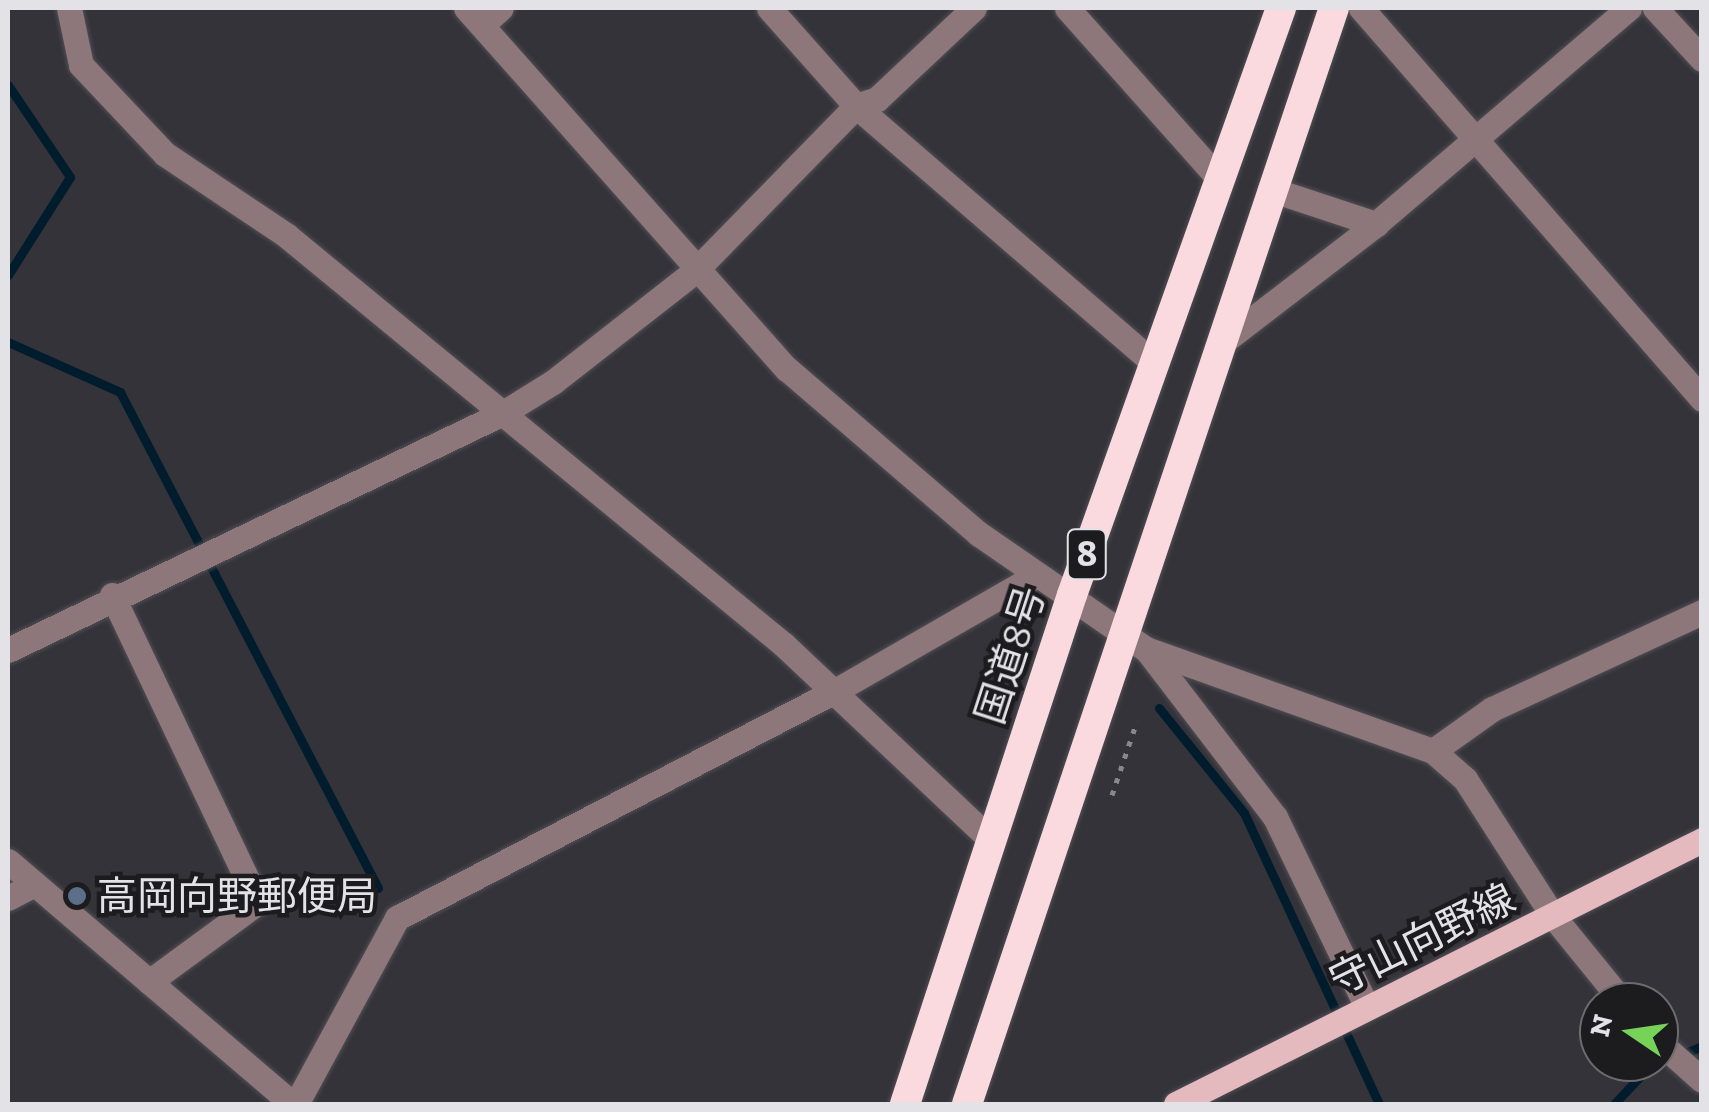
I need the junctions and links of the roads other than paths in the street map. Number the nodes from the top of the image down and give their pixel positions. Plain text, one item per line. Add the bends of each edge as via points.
1 (69, 8) edge
2 (769, 8) edge
3 (974, 8) edge
4 (1066, 8) edge
5 (1282, 8) edge
6 (1334, 8) edge
7 (1361, 8) edge
8 (1628, 8) edge
9 (1655, 8) edge
10 (483, 13) edge
11 (1702, 59) edge
12 (856, 106) junction
13 (1476, 140) junction
14 (1220, 180) junction
15 (1270, 189) junction
16 (1376, 224) junction
17 (696, 272) junction
18 (1219, 344) junction
19 (1155, 364) junction
20 (1702, 399) edge
21 (502, 413) junction
22 (1038, 575) junction
23 (1072, 594) junction
24 (112, 595) junction
25 (1702, 612) edge
26 (1122, 630) junction
27 (1146, 649) junction
28 (8, 650) edge
29 (835, 691) junction
30 (1433, 750) junction
31 (1702, 840) edge
32 (992, 841) junction
33 (8, 860) edge
34 (34, 884) junction
35 (8, 898) edge
36 (1552, 916) junction
37 (150, 982) junction
38 (1607, 982) edge
39 (1367, 1007) junction
40 (1679, 1060) edge
41 (1702, 1080) edge
42 (295, 1104) edge
43 (906, 1104) edge
44 (968, 1104) edge
45 (1176, 1104) edge

1 - 21 street via 81,66 165,154 286,235
2 - 12 street
3 - 12 street via 877,99
4 - 14 street
5 - 14 highway, 国道8号 / 8
6 - 15 highway, 8
7 - 13 street
8 - 13 street
9 - 11 street
10 - 17 street
12 - 17 street
12 - 19 street
13 - 16 street
13 - 20 street
14 - 19 highway, 国道8号 / 8
15 - 16 street
15 - 18 highway, 8
16 - 18 street
17 - 21 street via 554,382
17 - 22 street via 787,370 882,455
18 - 26 highway, 8
19 - 23 highway, 国道8号 / 8
21 - 24 street
21 - 29 street
22 - 23 street
22 - 29 street
23 - 26 street
23 - 32 highway, 国道8号 / 8
24 - 28 street
24 - 37 street via 258,902
25 - 30 street via 1492,710
26 - 27 street
26 - 44 highway, 8
27 - 30 street
27 - 39 street via 1275,818
29 - 32 street
29 - 42 street via 397,918
30 - 36 street via 1465,780
31 - 36 main road, 守山向野線
32 - 43 highway, 国道8号 / 8
33 - 34 street
34 - 35 street
34 - 37 street
36 - 38 street
36 - 39 main road, 守山向野線
37 - 42 street
39 - 45 main road, 守山向野線
40 - 41 street

